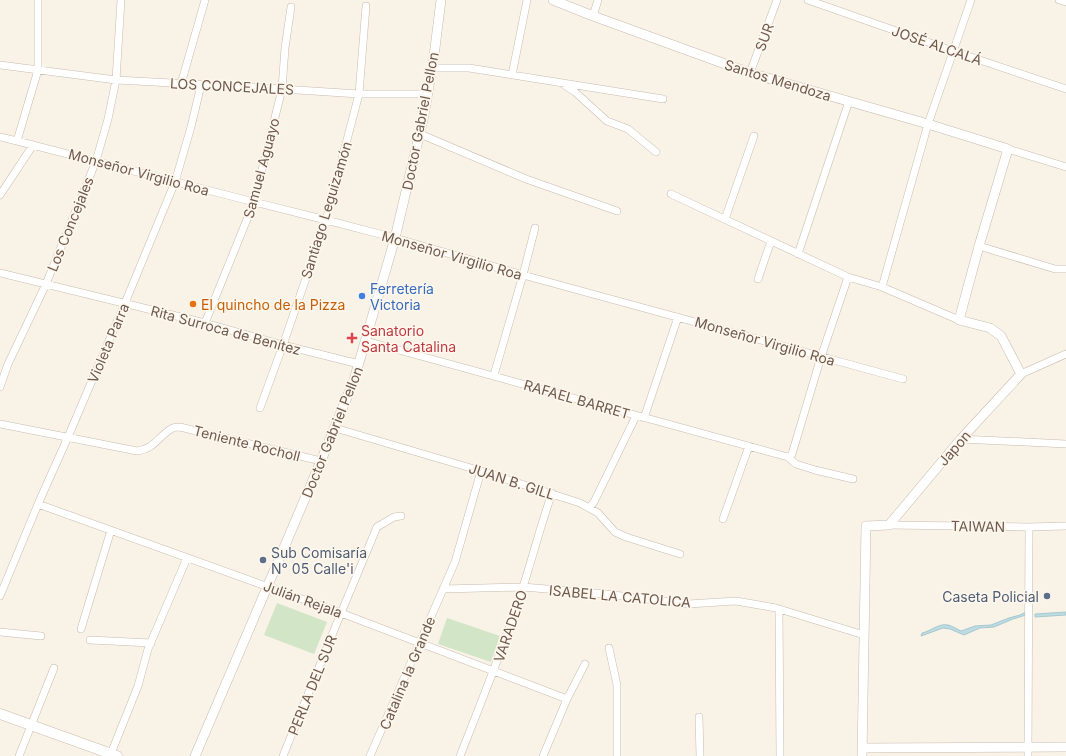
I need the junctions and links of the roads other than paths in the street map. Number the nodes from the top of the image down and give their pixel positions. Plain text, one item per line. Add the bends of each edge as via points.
1 (38, 0) edge
2 (121, 0) edge
3 (205, 0) edge
4 (441, 0) edge
5 (527, 0) edge
6 (553, 0) edge
7 (598, 0) edge
8 (777, 0) edge
9 (808, 0) edge
10 (971, 0) edge
11 (1059, 0) edge
12 (1066, 2) edge
13 (366, 6) dead end
14 (291, 7) dead end
15 (593, 16) junction
16 (953, 51) junction
17 (0, 65) edge
18 (432, 68) junction
19 (38, 70) junction
20 (750, 73) junction
21 (512, 75) junction
22 (116, 80) junction
23 (561, 82) junction
24 (181, 84) junction
25 (201, 85) junction
26 (282, 89) junction
27 (1066, 89) edge
28 (359, 94) junction
29 (428, 94) junction
30 (663, 99) dead end
31 (849, 101) junction
32 (928, 124) junction
33 (420, 134) junction
34 (754, 136) dead end
35 (0, 137) edge
36 (17, 141) junction
37 (33, 145) junction
38 (1008, 149) junction
39 (656, 152) dead end
40 (96, 161) junction
41 (1066, 167) edge
42 (175, 182) junction
43 (671, 194) dead end
44 (0, 195) edge
45 (254, 202) junction
46 (617, 211) dead end
47 (725, 219) junction
48 (326, 220) junction
49 (535, 228) dead end
50 (395, 238) junction
51 (771, 241) junction
52 (979, 246) junction
53 (798, 254) junction
54 (1066, 269) edge
55 (0, 273) edge
56 (523, 276) junction
57 (848, 277) junction
58 (758, 279) dead end
59 (46, 284) junction
60 (882, 287) junction
61 (125, 304) junction
62 (678, 317) junction
63 (959, 320) junction
64 (205, 323) junction
65 (366, 341) junction
66 (283, 345) junction
67 (1066, 354) edge
68 (821, 357) junction
69 (359, 364) junction
70 (1021, 374) junction
71 (494, 375) junction
72 (903, 379) dead end
73 (0, 387) edge
74 (260, 408) dead end
75 (636, 416) junction
76 (644, 418) junction
77 (0, 424) edge
78 (335, 428) junction
79 (68, 437) junction
80 (961, 439) junction
81 (1066, 444) edge
82 (748, 446) junction
83 (788, 457) junction
84 (321, 461) junction
85 (481, 471) junction
86 (852, 479) dead end
87 (552, 493) junction
88 (38, 504) junction
89 (589, 508) junction
90 (401, 516) dead end
91 (723, 519) dead end
92 (890, 525) junction
93 (1066, 526) edge
94 (1029, 527) junction
95 (110, 530) junction
96 (680, 554) dead end
97 (187, 558) junction
98 (0, 576) edge
99 (7, 579) junction
100 (268, 586) junction
101 (523, 587) junction
102 (443, 589) junction
103 (0, 596) edge
104 (779, 609) junction
105 (341, 613) junction
106 (81, 629) dead end
107 (0, 632) edge
108 (864, 635) junction
109 (41, 636) dead end
110 (90, 640) dead end
111 (420, 643) junction
112 (150, 644) junction
113 (609, 648) dead end
114 (585, 664) dead end
115 (54, 668) dead end
116 (494, 672) junction
117 (567, 699) junction
118 (0, 714) edge
119 (699, 717) dead end
120 (32, 725) junction
121 (1066, 747) edge
122 (862, 752) edge
123 (1028, 752) edge
124 (113, 755) edge
125 (19, 756) edge
126 (195, 756) edge
127 (283, 756) edge
128 (370, 756) edge
129 (460, 756) edge
130 (543, 756) edge
131 (617, 756) edge
132 (700, 756) edge
133 (780, 756) edge

1 - 19 street
2 - 22 street, Los Concejales
3 - 24 street
4 - 18 street, Doctor Gabriel Pellon
5 - 21 street
6 - 15 street, Santos Mendoza
7 - 15 street
8 - 20 street, SUR
9 - 16 street, JOSÉ ALCALÁ
10 - 16 street
11 - 12 street
13 - 28 street, Santiago Leguizamón
14 - 26 street, Samuel Aguayo
15 - 20 street, Santos Mendoza
16 - 27 street, JOSÉ ALCALÁ
16 - 32 street
17 - 19 street, LOS CONCEJALES
18 - 21 street via 469,68
18 - 29 street, Doctor Gabriel Pellon
19 - 22 street, LOS CONCEJALES
19 - 36 street
20 - 31 street, Santos Mendoza
21 - 23 street
22 - 24 street, LOS CONCEJALES
22 - 40 street, Los Concejales
23 - 30 street
23 - 39 street via 607,121 628,129
24 - 25 street, LOS CONCEJALES
25 - 26 street, LOS CONCEJALES
25 - 42 street, Violeta Parra
26 - 28 street, LOS CONCEJALES
26 - 45 street, Samuel Aguayo
28 - 29 street, LOS CONCEJALES
28 - 48 street, Santiago Leguizamón
29 - 33 street, Doctor Gabriel Pellon
31 - 32 street, Santos Mendoza
31 - 53 street
32 - 38 street, Santos Mendoza
32 - 60 street
33 - 46 street via 526,178
33 - 50 street, Doctor Gabriel Pellon
34 - 47 street
35 - 36 street, Monseñor Virgilio Roa
36 - 37 street, Monseñor Virgilio Roa
37 - 40 street, Monseñor Virgilio Roa
37 - 44 street
38 - 41 street
38 - 52 street
40 - 42 street, Monseñor Virgilio Roa
40 - 59 street, Los Concejales
42 - 45 street, Monseñor Virgilio Roa
42 - 61 street, Violeta Parra
43 - 47 street
45 - 48 street, Monseñor Virgilio Roa
45 - 64 street, Samuel Aguayo
47 - 51 street
48 - 50 street, Monseñor Virgilio Roa
48 - 66 street, Santiago Leguizamón
49 - 56 street
50 - 56 street, Monseñor Virgilio Roa
50 - 65 street, Doctor Gabriel Pellon
51 - 53 street
51 - 58 street
52 - 54 street via 1055,269
52 - 63 street
53 - 57 street
55 - 59 street, Rita Surroca de Benítez
56 - 62 street, Monseñor Virgilio Roa
56 - 71 street
57 - 60 street
57 - 68 street
59 - 61 street, Rita Surroca de Benítez
59 - 73 street, Los Concejales via 8,364
60 - 63 street
61 - 64 street, Rita Surroca de Benítez
61 - 79 street, Violeta Parra
62 - 68 street, Monseñor Virgilio Roa
62 - 76 street
63 - 70 street via 990,328 1001,336
64 - 66 street, Rita Surroca de Benítez
65 - 69 street, Doctor Gabriel Pellon
65 - 71 street, RAFAEL BARRET
66 - 69 street, Rita Surroca de Benítez
66 - 74 street, Santiago Leguizamón
67 - 70 street
68 - 72 street, Monseñor Virgilio Roa
68 - 83 street via 792,454
69 - 78 street, Doctor Gabriel Pellon
70 - 80 street, Japon
71 - 75 street, RAFAEL BARRET
75 - 76 street, RAFAEL BARRET
75 - 89 street
76 - 82 street, RAFAEL BARRET
77 - 79 street
78 - 84 street, Doctor Gabriel Pellon
78 - 85 street, JUAN B. GILL
79 - 84 street, Teniente Rocholl via 137,451 153,445 172,428 180,427
79 - 88 street, Violeta Parra
80 - 81 street
80 - 92 street, Japon
82 - 83 street, RAFAEL BARRET
82 - 91 street
83 - 86 street, RAFAEL BARRET via 796,464
84 - 100 street, Doctor Gabriel Pellon
85 - 87 street, JUAN B. GILL
85 - 102 street, Catalina la Grande via 455,562
87 - 89 street, JUAN B. GILL
87 - 101 street, VARADERO
88 - 95 street, Julián Rejala
88 - 99 street, Violeta Parra
89 - 96 street, JUAN B. GILL via 598,513 615,532
90 - 105 street, PERLA DEL SUR via 394,517 377,528
92 - 94 street, TAIWAN
92 - 108 street via 866,527
93 - 94 street, TAIWAN
94 - 123 street
95 - 97 street, Julián Rejala
95 - 106 street
97 - 100 street, Julián Rejala
97 - 112 street
98 - 99 street
99 - 103 street, Violeta Parra
100 - 105 street, Julián Rejala
100 - 126 street, Doctor Gabriel Pellon
101 - 102 street, ISABEL LA CATOLICA
101 - 104 street, ISABEL LA CATOLICA via 688,604 736,601
101 - 116 street, VARADERO
102 - 111 street, Catalina la Grande
104 - 108 street, ISABEL LA CATOLICA
104 - 133 street
105 - 111 street, Julián Rejala
105 - 127 street, PERLA DEL SUR
107 - 109 street
108 - 122 street
110 - 112 street
111 - 116 street, Julián Rejala
111 - 128 street, Catalina la Grande
112 - 124 street
113 - 131 street via 617,685
114 - 117 street
115 - 120 street
116 - 117 street, Julián Rejala
116 - 129 street, VARADERO
117 - 130 street
118 - 120 main road
119 - 132 street
120 - 124 main road
120 - 125 street
121 - 123 street
122 - 123 street

